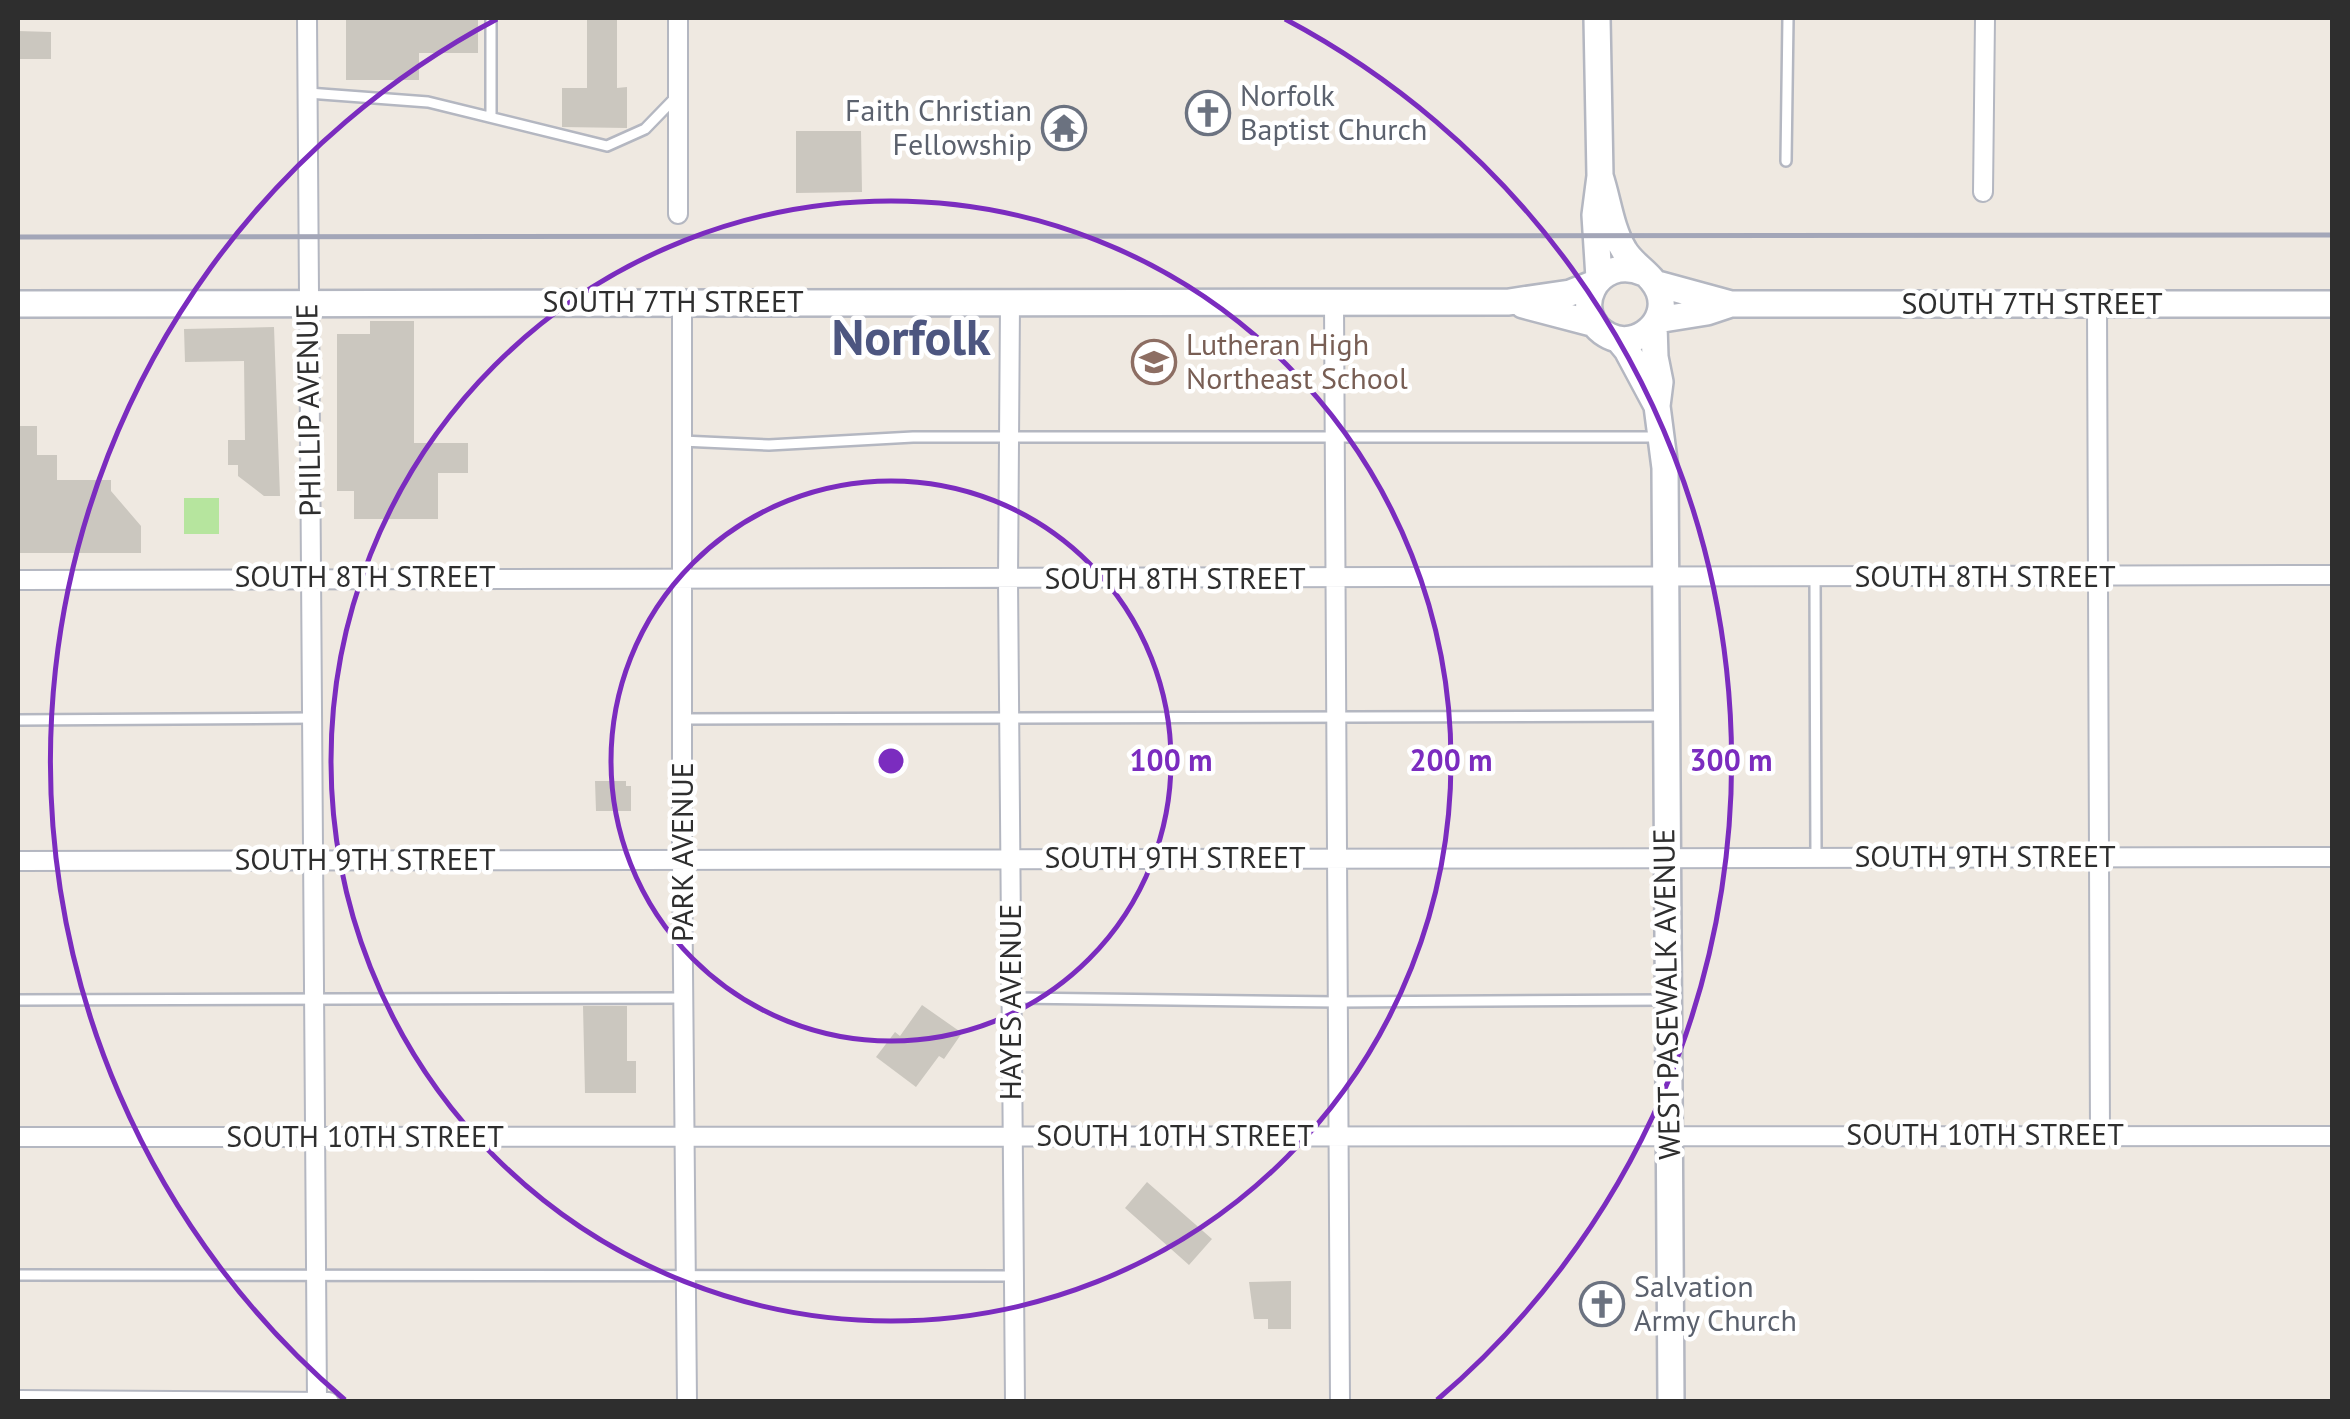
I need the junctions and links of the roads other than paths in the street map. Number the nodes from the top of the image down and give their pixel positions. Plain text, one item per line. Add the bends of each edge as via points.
1 (306, 18) edge
2 (491, 18) edge
3 (678, 18) edge
4 (1597, 18) edge
5 (1788, 18) edge
6 (1984, 18) edge
7 (308, 93) junction
8 (678, 95) junction
9 (491, 117) junction
10 (1786, 162) dead end
11 (1600, 176) junction
12 (1984, 192) dead end
13 (678, 214) dead end
14 (1649, 278) junction
15 (1597, 281) junction
16 (307, 302) junction
17 (682, 302) junction
18 (1509, 302) junction
19 (1334, 303) junction
20 (18, 304) edge
21 (1010, 304) junction
22 (1731, 304) junction
23 (2332, 304) edge
24 (2097, 305) junction
25 (1656, 322) junction
26 (1595, 324) junction
27 (1618, 340) junction
28 (1657, 406) junction
29 (1662, 437) junction
30 (1334, 438) junction
31 (1010, 439) junction
32 (682, 440) junction
33 (2332, 575) edge
34 (682, 576) junction
35 (1664, 576) junction
36 (310, 577) junction
37 (1815, 578) junction
38 (2097, 578) junction
39 (1335, 579) junction
40 (18, 580) edge
41 (1008, 580) junction
42 (1664, 716) junction
43 (312, 718) junction
44 (1010, 718) junction
45 (682, 719) junction
46 (18, 720) edge
47 (1336, 720) junction
48 (1012, 857) junction
49 (2099, 857) junction
50 (1816, 858) junction
51 (2332, 858) edge
52 (313, 859) junction
53 (1336, 859) junction
54 (1666, 860) junction
55 (18, 861) edge
56 (682, 862) junction
57 (313, 998) junction
58 (684, 998) junction
59 (1012, 998) junction
60 (18, 1000) edge
61 (1667, 1000) junction
62 (1338, 1002) junction
63 (1341, 1134) junction
64 (1668, 1134) junction
65 (2100, 1136) junction
66 (2332, 1136) edge
67 (18, 1137) edge
68 (313, 1137) junction
69 (1011, 1137) junction
70 (685, 1138) junction
71 (686, 1274) junction
72 (18, 1275) edge
73 (316, 1276) junction
74 (1013, 1276) junction
75 (18, 1400) edge
76 (317, 1402) edge
77 (329, 1402) edge
78 (686, 1402) edge
79 (1015, 1402) edge
80 (1340, 1402) edge
81 (1671, 1402) edge

1 - 7 street, PHILLIP AVENUE
2 - 9 lane
3 - 8 street
4 - 11 street
5 - 10 lane
6 - 12 street
7 - 9 lane via 428,102
7 - 16 street, PHILLIP AVENUE
8 - 9 lane via 645,128 607,146
8 - 13 street
11 - 14 street via 1621,246
11 - 15 street
14 - 15 street via 1623,268
14 - 22 street, SOUTH 7TH STREET
14 - 25 street via 1661,301
15 - 18 street, SOUTH 7TH STREET
15 - 26 street via 1589,304
16 - 17 street, SOUTH 7TH STREET
16 - 20 street, SOUTH 7TH STREET
16 - 36 street, PHILLIP AVENUE
17 - 21 street, SOUTH 7TH STREET
17 - 32 street, PARK AVENUE
18 - 19 street, SOUTH 7TH STREET
18 - 26 street, SOUTH 7TH STREET
19 - 21 street, SOUTH 7TH STREET
19 - 30 street
21 - 31 street, HAYES AVENUE
22 - 24 street, SOUTH 7TH STREET
22 - 25 street, SOUTH 7TH STREET
23 - 24 street, SOUTH 7TH STREET
24 - 38 street
25 - 27 street via 1641,336
25 - 28 street, WEST PASEWALK AVENUE
26 - 27 street
27 - 28 street, WEST PASEWALK AVENUE
28 - 29 street, WEST PASEWALK AVENUE
29 - 30 lane
29 - 35 street, WEST PASEWALK AVENUE
30 - 31 lane
30 - 39 street
31 - 32 lane via 769,445
31 - 41 street, HAYES AVENUE
32 - 34 street, PARK AVENUE
33 - 38 street, SOUTH 8TH STREET
34 - 36 street, SOUTH 8TH STREET
34 - 41 street, SOUTH 8TH STREET
34 - 45 street, PARK AVENUE
35 - 37 street, SOUTH 8TH STREET
35 - 39 street, SOUTH 8TH STREET
35 - 42 street, WEST PASEWALK AVENUE
36 - 40 street, SOUTH 8TH STREET
36 - 43 street, PHILLIP AVENUE
37 - 38 street, SOUTH 8TH STREET
37 - 50 lane
38 - 49 street
39 - 41 street, SOUTH 8TH STREET
39 - 47 street
41 - 44 street, HAYES AVENUE
42 - 47 lane
42 - 54 street, WEST PASEWALK AVENUE
43 - 46 lane
43 - 52 street, PHILLIP AVENUE
44 - 45 lane
44 - 47 lane
44 - 48 street, HAYES AVENUE
45 - 56 street, PARK AVENUE
47 - 53 street
48 - 53 street, SOUTH 9TH STREET
48 - 56 street, SOUTH 9TH STREET
48 - 59 street, HAYES AVENUE
49 - 50 street, SOUTH 9TH STREET
49 - 51 street, SOUTH 9TH STREET
49 - 65 street
50 - 54 street, SOUTH 9TH STREET
52 - 55 street, SOUTH 9TH STREET
52 - 56 street, SOUTH 9TH STREET
52 - 57 street, PHILLIP AVENUE
53 - 54 street, SOUTH 9TH STREET
53 - 62 street
54 - 61 street, WEST PASEWALK AVENUE
56 - 58 street, PARK AVENUE
57 - 58 lane
57 - 60 lane
57 - 68 street, PHILLIP AVENUE
58 - 70 street, PARK AVENUE
59 - 62 lane
59 - 69 street, HAYES AVENUE
61 - 62 lane
61 - 64 street, WEST PASEWALK AVENUE
62 - 63 street
63 - 64 street, SOUTH 10TH STREET
63 - 69 street, SOUTH 10TH STREET
63 - 80 street
64 - 65 street, SOUTH 10TH STREET
64 - 81 street, WEST PASEWALK AVENUE
65 - 66 street, SOUTH 10TH STREET
67 - 68 street, SOUTH 10TH STREET
68 - 70 street, SOUTH 10TH STREET
68 - 73 street, PHILLIP AVENUE
69 - 70 street, SOUTH 10TH STREET
69 - 74 street, HAYES AVENUE
70 - 71 street, PARK AVENUE
71 - 73 lane
71 - 74 lane
71 - 78 street, PARK AVENUE
72 - 73 lane
73 - 76 street, PHILLIP AVENUE
74 - 79 street, HAYES AVENUE
75 - 76 street
76 - 77 street

